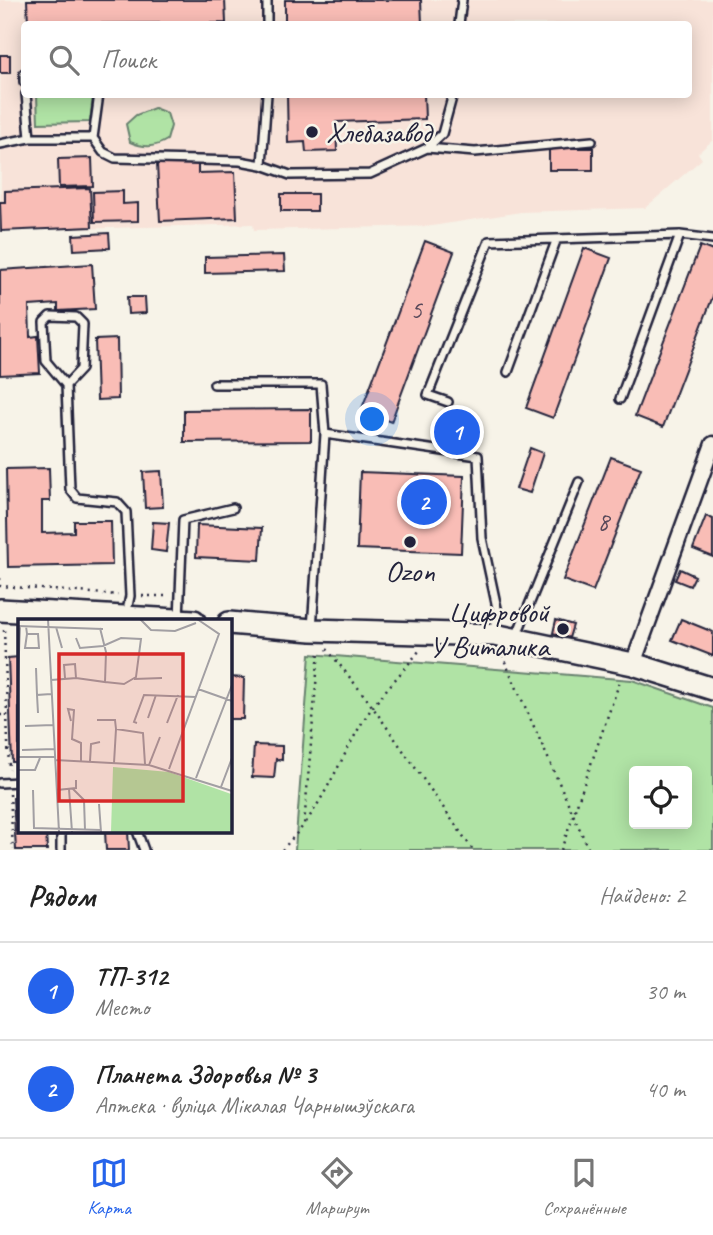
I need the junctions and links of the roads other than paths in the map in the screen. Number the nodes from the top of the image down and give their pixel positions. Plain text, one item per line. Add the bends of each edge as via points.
1 (267, 0) edge
2 (462, 0) edge
3 (267, 21) edge
4 (459, 21) edge
5 (26, 98) edge
6 (98, 98) edge
7 (267, 98) edge
8 (452, 98) edge
9 (30, 138) junction
10 (93, 138) junction
11 (592, 141) dead end
12 (0, 144) edge
13 (427, 148) junction
14 (262, 165) junction
15 (680, 235) junction
16 (713, 239) edge
17 (556, 241) junction
18 (508, 372) dead end
19 (215, 384) dead end
20 (66, 385) junction
21 (620, 399) dead end
22 (448, 402) dead end
23 (325, 435) junction
24 (713, 444) edge
25 (579, 482) dead end
26 (233, 508) dead end
27 (128, 606) junction
28 (2, 617) edge
29 (182, 619) edge
30 (186, 619) edge
31 (231, 624) edge
32 (318, 637) junction
33 (508, 643) junction
34 (627, 669) junction
35 (713, 689) edge
36 (18, 782) edge
37 (0, 783) edge
38 (61, 832) edge
39 (137, 832) edge
40 (61, 850) edge
41 (144, 850) edge

1 - 3 lane
2 - 4 lane
5 - 9 lane
6 - 10 lane
7 - 14 lane
8 - 13 lane via 442,134
9 - 10 lane
9 - 12 lane
10 - 14 lane via 103,152 115,158
11 - 13 lane via 475,152
13 - 14 lane via 370,174 290,175
15 - 16 lane
15 - 17 lane
15 - 21 lane
17 - 18 lane
17 - 22 lane via 489,241 428,395
19 - 23 lane via 321,384
20 - 20 lane via 80,369 83,324 76,317 50,316 44,322 46,361
20 - 27 lane via 70,489 77,498 117,502 126,512
23 - 32 lane
23 - 33 lane via 478,456 482,538
24 - 34 street
25 - 33 lane
26 - 30 lane via 183,520 180,596
27 - 28 street
27 - 29 street
31 - 32 street
32 - 33 street
33 - 34 street
34 - 35 street
36 - 37 lane
38 - 40 lane
39 - 41 lane

